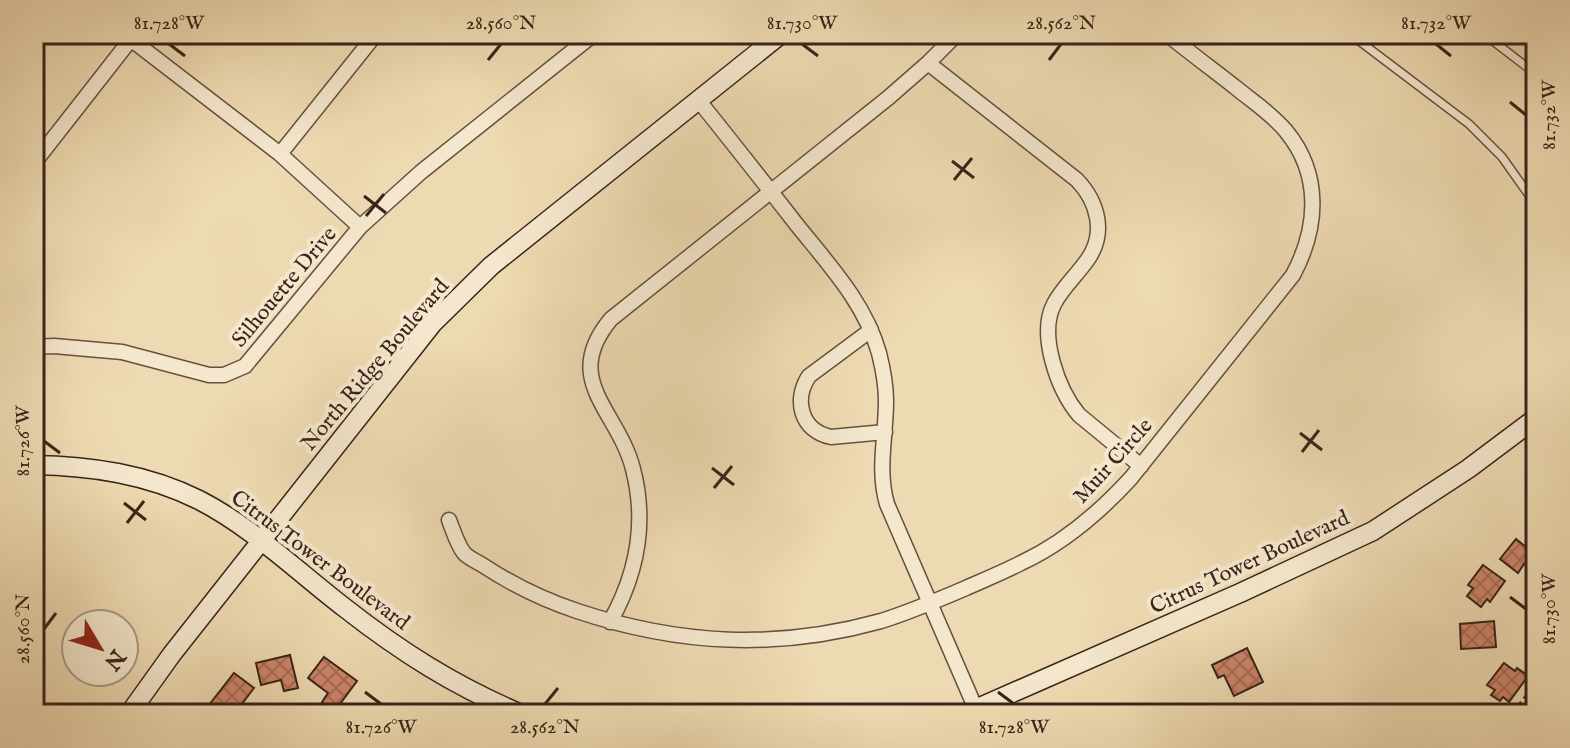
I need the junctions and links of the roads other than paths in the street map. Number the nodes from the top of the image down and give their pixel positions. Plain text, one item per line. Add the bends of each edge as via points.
1 (376, 34) edge
2 (594, 34) edge
3 (781, 34) edge
4 (957, 34) edge
5 (1167, 34) edge
6 (1350, 34) edge
7 (1484, 34) edge
8 (130, 36) edge
9 (928, 63) junction
10 (1536, 74) edge
11 (699, 101) junction
12 (280, 154) junction
13 (34, 163) edge
14 (771, 191) junction
15 (1536, 205) edge
16 (360, 227) junction
17 (871, 330) junction
18 (34, 347) edge
19 (1536, 418) edge
20 (885, 432) junction
21 (34, 465) edge
22 (1141, 466) junction
23 (449, 520) dead end
24 (260, 542) junction
25 (930, 603) junction
26 (610, 622) junction
27 (972, 713) edge
28 (129, 714) edge
29 (521, 714) edge

1 - 12 street
2 - 16 street, Silhouette Drive
3 - 11 main road, North Ridge Boulevard
4 - 9 street
5 - 22 street, Muir Circle via 1286,131 1310,180 1313,218 1293,275
6 - 15 lane via 1469,124 1502,157
7 - 10 lane
8 - 12 street
8 - 13 street
9 - 14 street
9 - 22 street via 1087,190 1097,215 1096,243 1053,305 1048,346 1071,405
11 - 14 street
11 - 24 main road, North Ridge Boulevard via 457,298
12 - 16 street
14 - 17 street via 850,292
14 - 26 street via 611,319 593,346 593,387 624,443 640,511 636,558
16 - 18 street, Silhouette Drive via 255,357 235,372 209,375 122,352
17 - 20 street via 884,376
17 - 20 street via 809,376 801,394 803,414 814,431 831,437
19 - 27 main road, Citrus Tower Boulevard via 1373,531
20 - 25 street via 883,489
21 - 24 main road, Citrus Tower Boulevard via 106,470 177,490 232,519
22 - 25 street, Muir Circle via 1110,500 1054,545
23 - 26 street, Muir Circle via 465,554 494,573
24 - 28 main road, North Ridge Boulevard
24 - 29 main road, Citrus Tower Boulevard via 396,646 442,676
25 - 26 street, Muir Circle via 850,629 765,640 688,637
25 - 27 street

